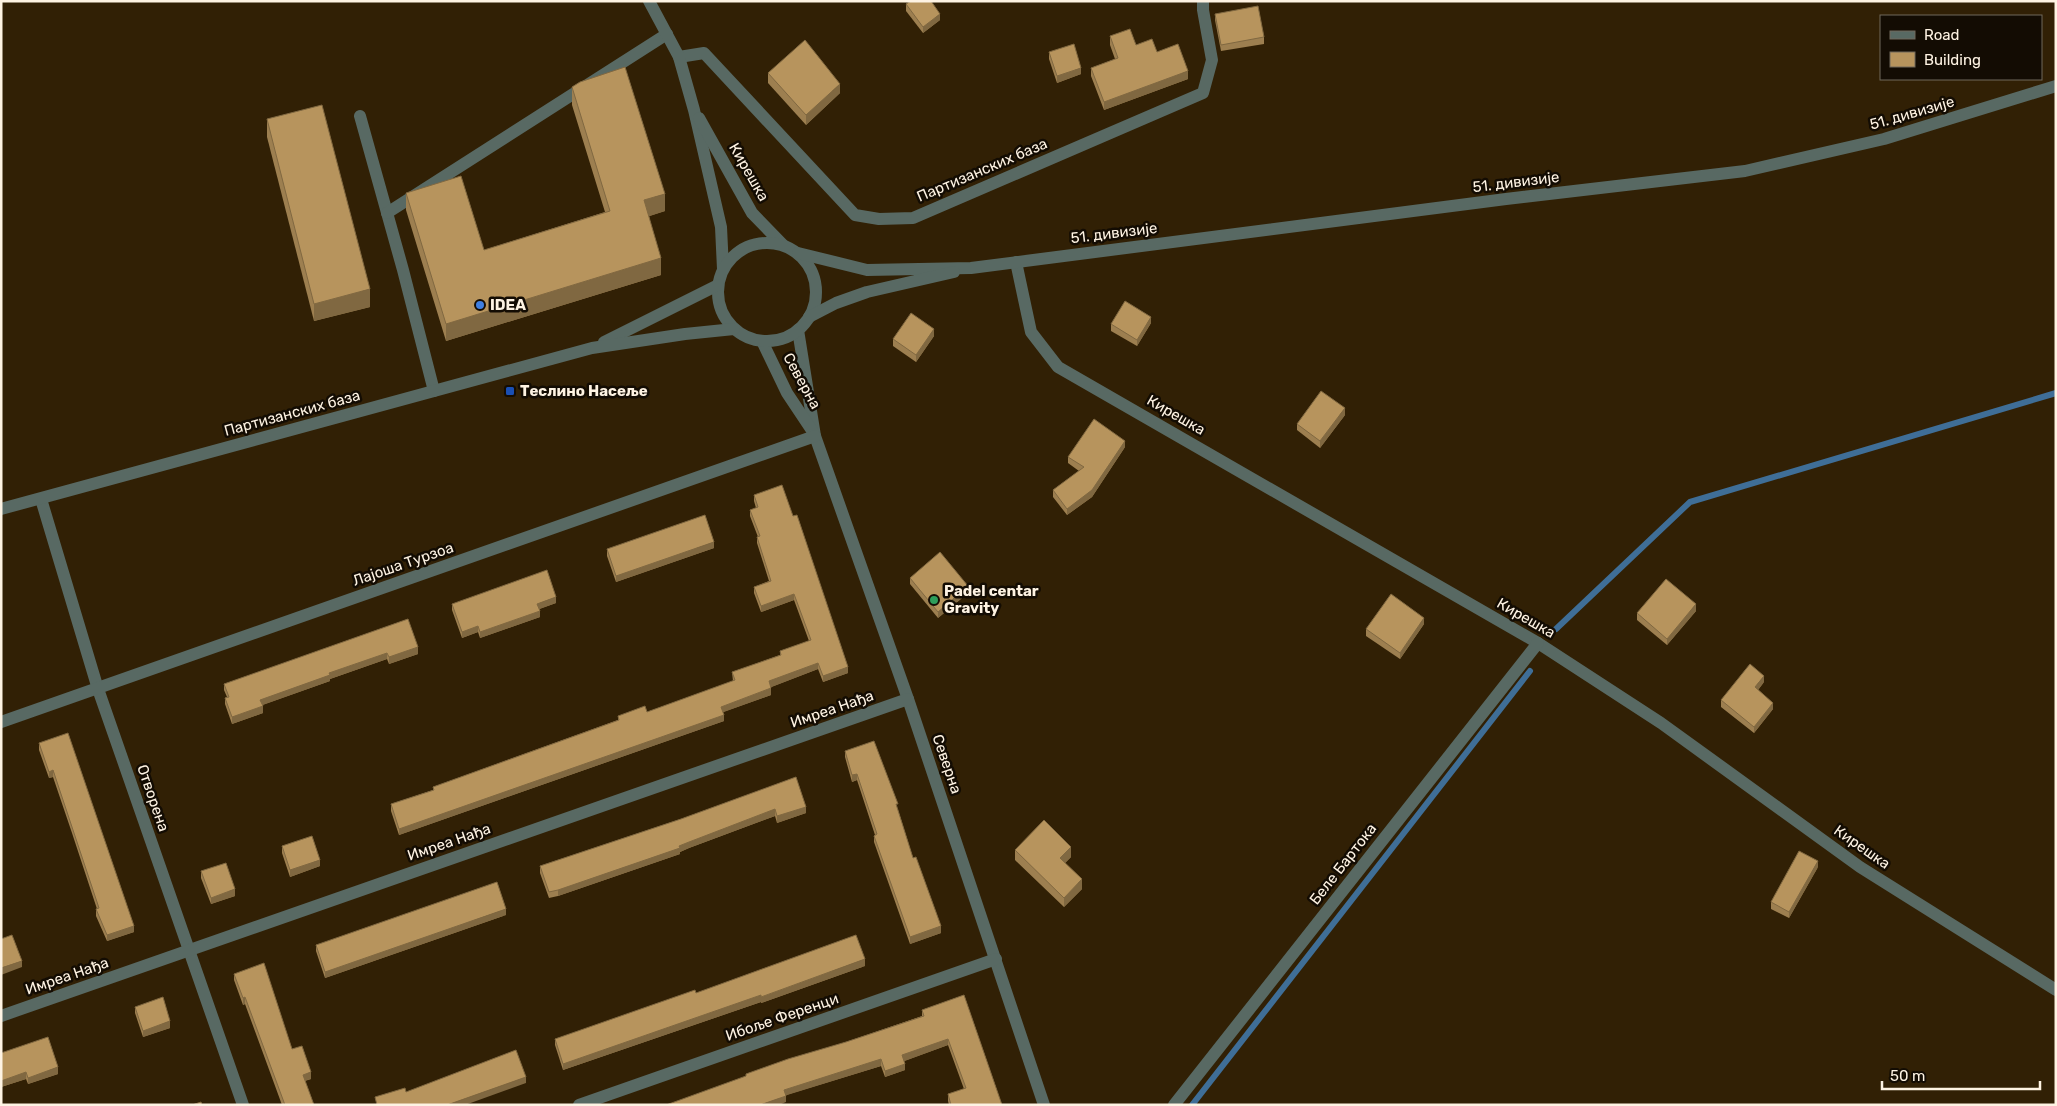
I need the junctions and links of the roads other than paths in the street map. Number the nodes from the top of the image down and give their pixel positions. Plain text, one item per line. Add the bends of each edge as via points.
1 (649, 1) edge
2 (1203, 1) edge
3 (667, 34) junction
4 (679, 57) junction
5 (2056, 86) edge
6 (694, 110) junction
7 (360, 116) dead end
8 (387, 213) junction
9 (783, 245) junction
10 (798, 254) junction
11 (1016, 262) junction
12 (971, 268) junction
13 (723, 269) junction
14 (718, 285) junction
15 (809, 317) junction
16 (734, 329) junction
17 (798, 330) junction
18 (762, 341) junction
19 (592, 348) junction
20 (434, 391) junction
21 (815, 436) junction
22 (41, 499) junction
23 (1, 509) edge
24 (1538, 643) junction
25 (98, 689) junction
26 (908, 699) junction
27 (1, 722) edge
28 (188, 951) junction
29 (996, 959) junction
30 (2056, 990) edge
31 (1, 1016) edge
32 (243, 1105) edge
33 (580, 1105) edge
34 (1044, 1105) edge
35 (1174, 1105) edge

1 - 3 street, Кирешка
2 - 4 street, Партизанских база via 1212,60 1203,93 913,218 879,220 855,215 704,53
3 - 4 street, Кирешка
3 - 8 street
4 - 6 street, Кирешка
5 - 11 street, 51. дивизије via 1884,139 1745,171
6 - 9 street, Кирешка via 752,213
6 - 13 street, Кирешка via 720,219
7 - 8 street
8 - 20 street
9 - 10 street
9 - 13 street via 766,242 749,246 734,255
10 - 12 street, 51. дивизије via 867,270
10 - 15 street via 809,267 815,283 815,301
11 - 12 street, 51. дивизије
11 - 24 street, Кирешка via 1032,332 1058,367
12 - 15 street, 51. дивизије via 867,292
13 - 14 street
14 - 16 street via 722,313
14 - 19 street, Партизанских база
15 - 17 street
16 - 18 street
16 - 19 street, Партизанских база
17 - 18 street via 781,339
17 - 21 street, Северна
18 - 21 street, Северна via 787,393
19 - 20 street, Партизанских база
20 - 22 street, Партизанских база
21 - 25 street, Лајоша Турзоа
21 - 26 street, Северна
22 - 23 street, Партизанских база
22 - 25 street, Отворена
24 - 30 street, Кирешка via 1661,723 1860,867
24 - 35 street, Беле Бартока
25 - 27 street, Лајоша Турзоа
25 - 28 street, Отворена
26 - 28 street, Имреа Нађа
26 - 29 street, Северна
28 - 31 street, Имреа Нађа
28 - 32 street, Отворена
29 - 33 street, Ибоље Ференци
29 - 34 street, Северна

